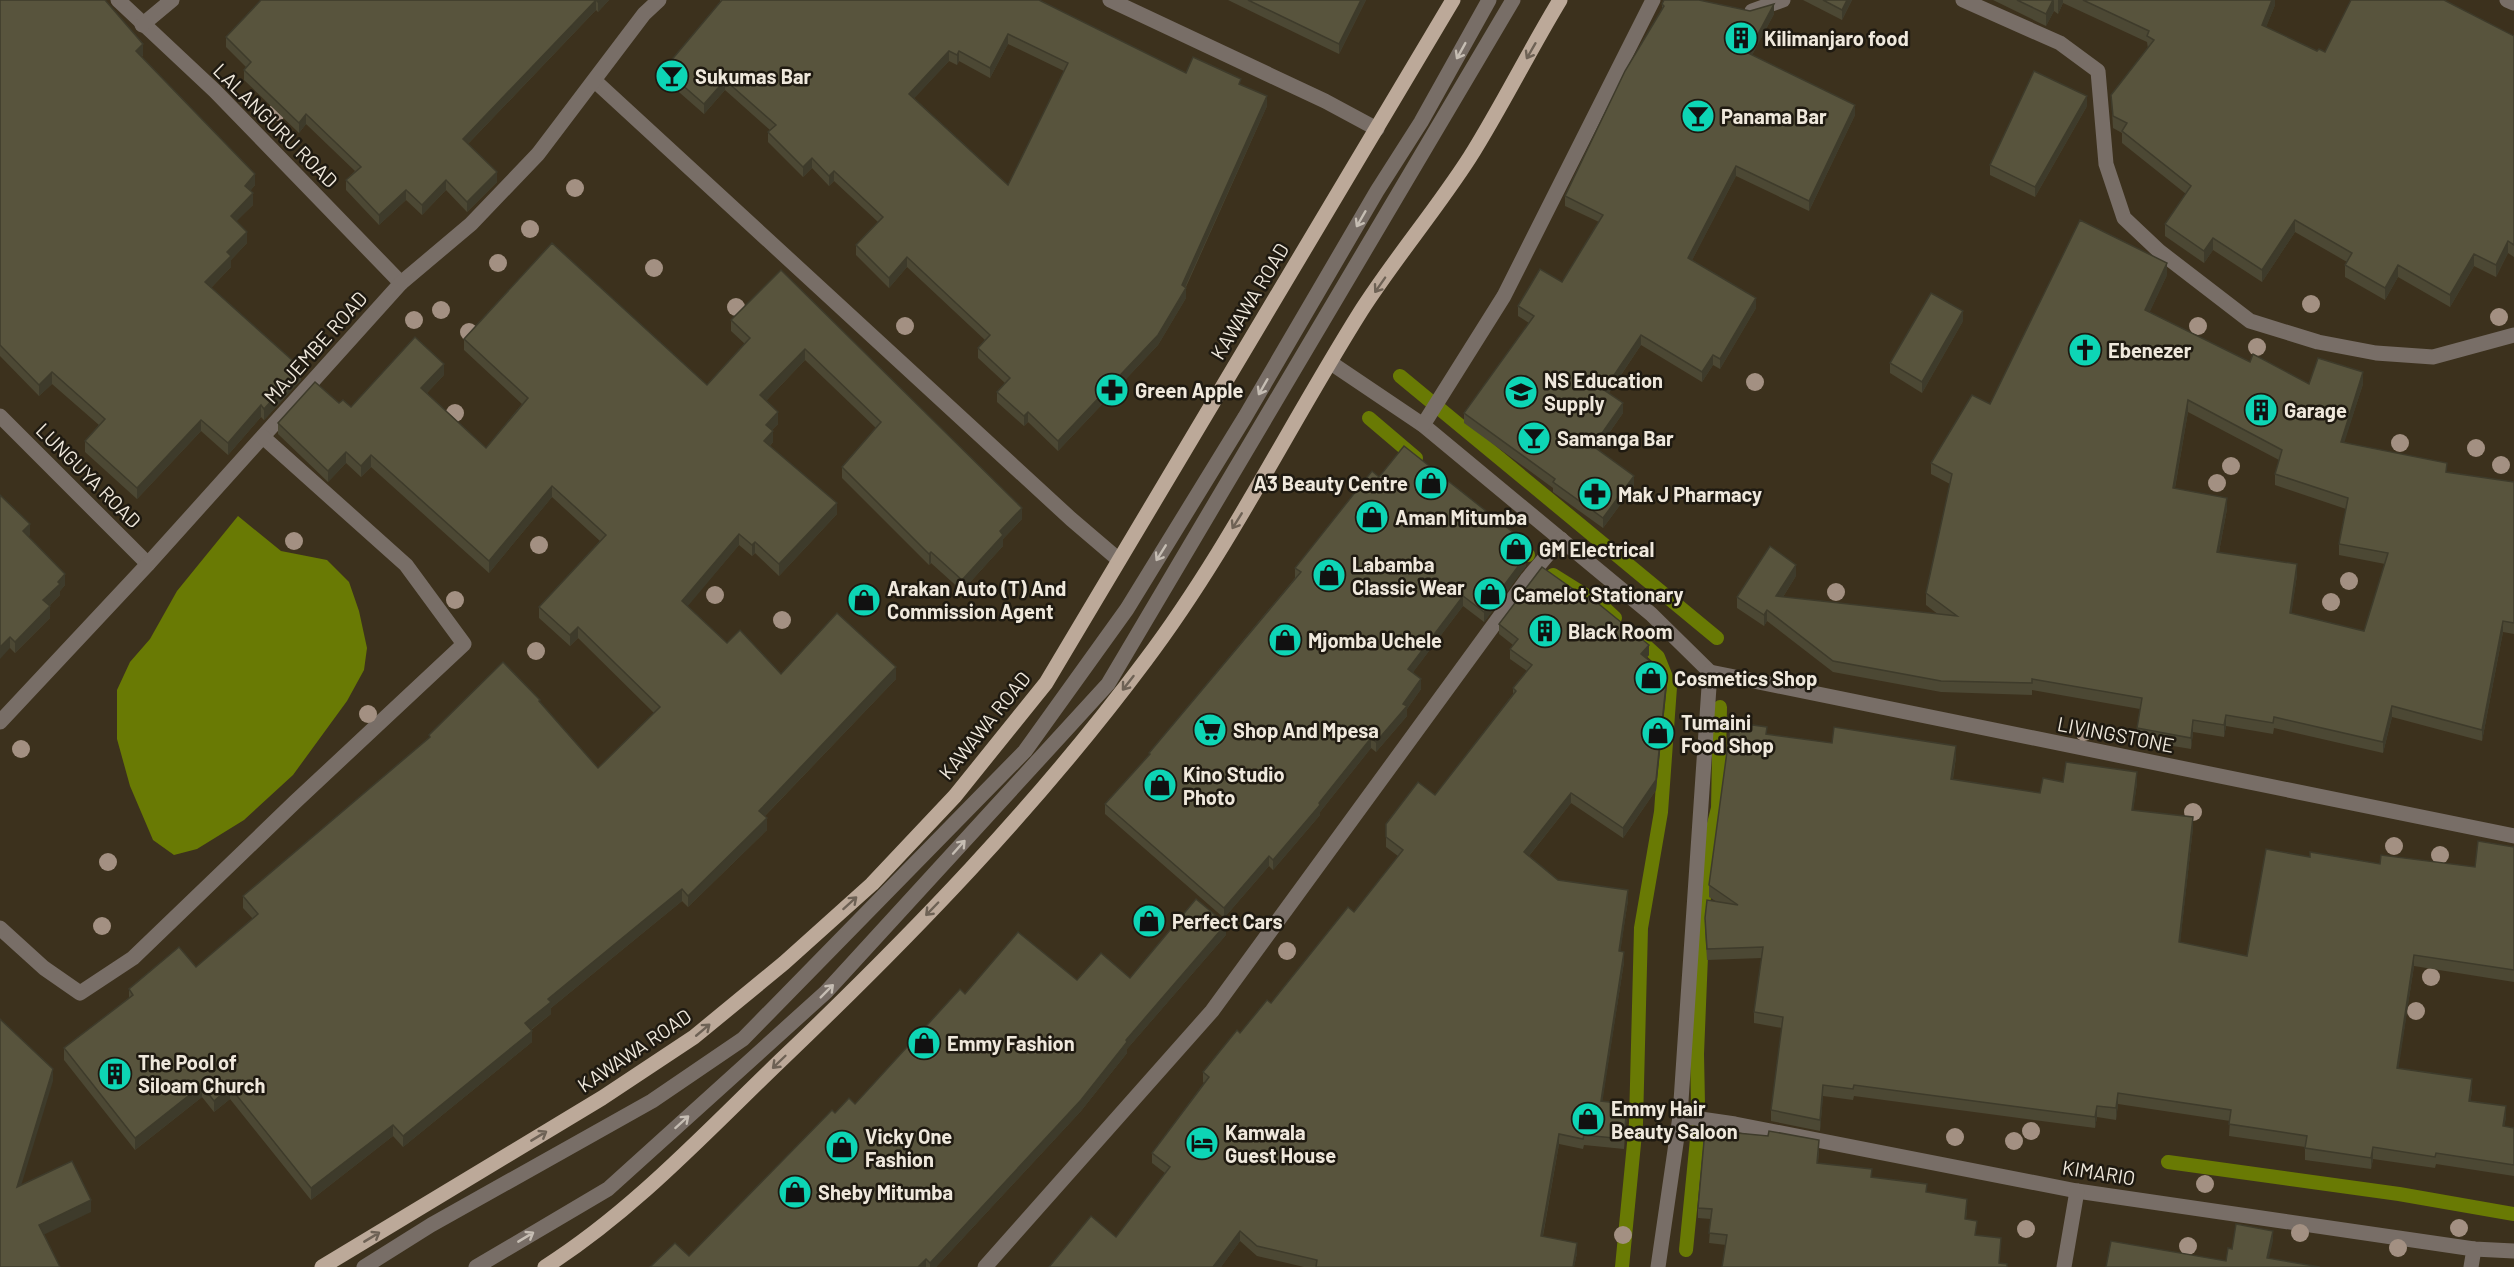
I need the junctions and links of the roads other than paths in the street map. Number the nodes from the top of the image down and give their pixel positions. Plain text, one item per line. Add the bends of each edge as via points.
1 (118, 0) edge
2 (172, 0) edge
3 (659, 0) edge
4 (1110, 0) edge
5 (1453, 0) edge
6 (1489, 0) edge
7 (1513, 0) edge
8 (1560, 0) edge
9 (1653, 0) edge
10 (1783, 0) edge
11 (1964, 0) edge
12 (1741, 9) edge
13 (142, 25) junction
14 (595, 81) junction
15 (1377, 129) junction
16 (401, 283) junction
17 (2514, 335) edge
18 (1331, 363) junction
19 (0, 416) edge
20 (1423, 425) junction
21 (263, 437) junction
22 (1561, 539) junction
23 (1119, 560) junction
24 (148, 564) junction
25 (1710, 672) junction
26 (0, 723) edge
27 (2514, 836) edge
28 (0, 928) edge
29 (1680, 1116) junction
30 (2077, 1191) junction
31 (2474, 1249) junction
32 (2514, 1251) edge
33 (322, 1267) edge
34 (364, 1267) edge
35 (476, 1267) edge
36 (545, 1267) edge
37 (985, 1267) edge
38 (1658, 1267) edge
39 (2064, 1267) edge
40 (2471, 1267) edge

1 - 13 street, LALANGURU ROAD
2 - 13 street
3 - 14 street, MAJEMBE ROAD
4 - 15 street
5 - 15 main road, KAWAWA ROAD
6 -> 34 street via 1421,122 1152,569 1025,751 743,1039 652,1101
35 -> 7 street via 608,1188 826,992 1108,684
8 -> 18 main road via 1470,157 1362,311
9 - 20 street via 1504,296
10 - 12 street via 1752,11
11 - 17 street via 2060,43 2098,71 2106,164 2124,218 2250,321 2318,342 2376,353 2433,357
13 - 16 street, LALANGURU ROAD via 215,91
14 - 16 street, MAJEMBE ROAD via 502,193
14 - 23 street
15 - 23 main road, KAWAWA ROAD
16 - 21 street, MAJEMBE ROAD
18 - 20 street
18 -> 36 main road via 1204,574 1148,658 1061,770 953,888 823,1020 646,1189 581,1244
19 - 24 street, LUNGUYA ROAD
20 - 22 street
21 - 24 street, MAJEMBE ROAD
21 - 28 street via 406,565 464,644 133,958 80,993 44,968
22 - 25 street via 1651,615
22 - 37 street via 1528,578 1212,1011
33 -> 23 main road, KAWAWA ROAD via 602,1098 694,1037 784,963 872,884 955,796 1046,683
24 - 26 street, MAJEMBE ROAD
25 - 27 street, LIVINGSTONE
25 - 29 street
29 - 30 street, KIMARIO
29 - 38 street
30 - 31 street, KIMARIO
30 - 39 street
31 - 32 street, KIMARIO
31 - 40 street

